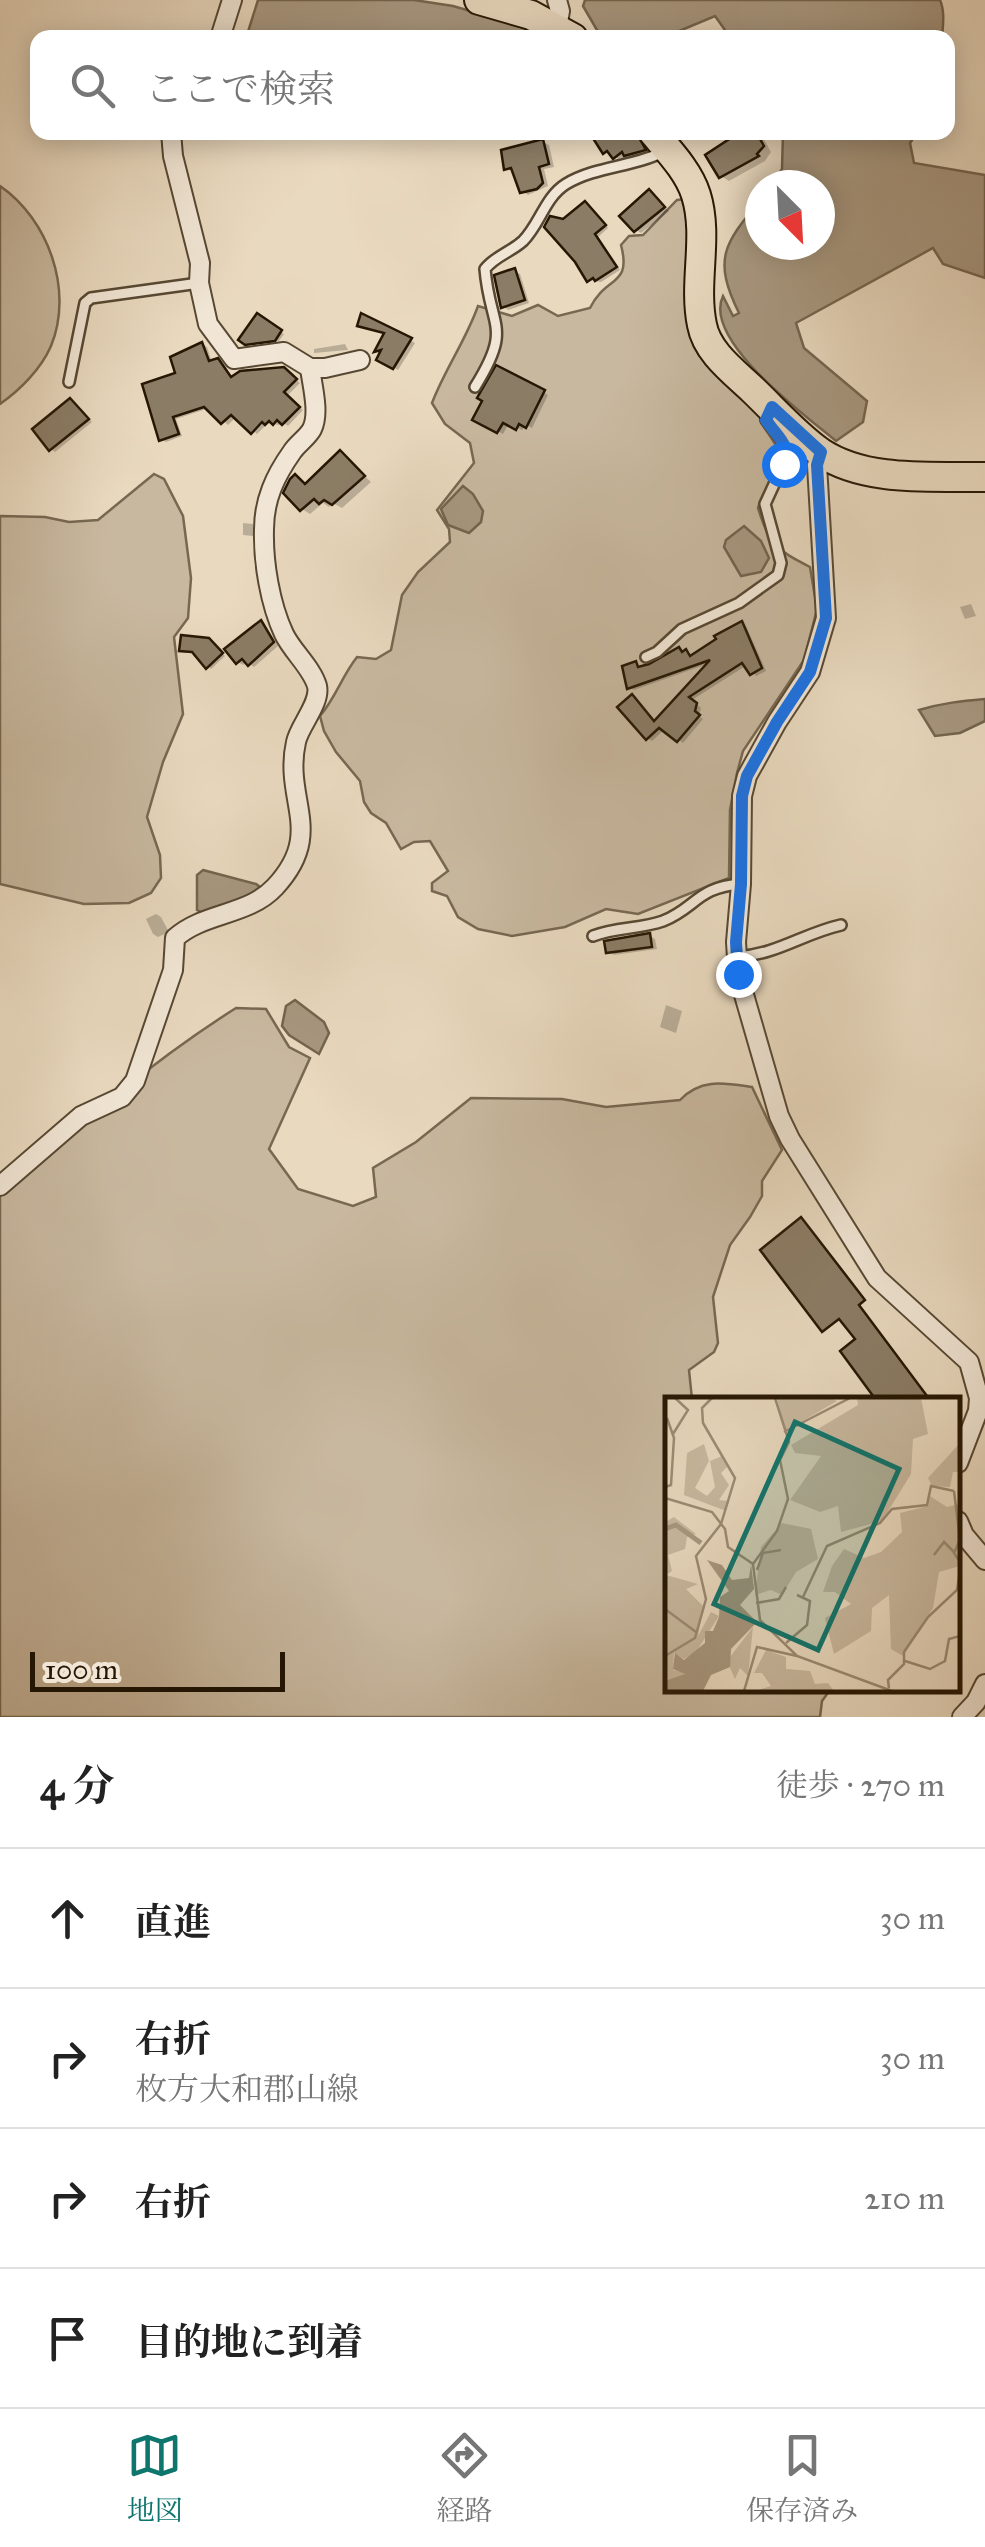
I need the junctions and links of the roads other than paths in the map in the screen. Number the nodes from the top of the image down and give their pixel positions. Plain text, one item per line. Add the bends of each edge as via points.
1 (232, 0) edge
2 (479, 0) edge
3 (562, 22) edge
4 (223, 30) edge
5 (172, 140) edge
6 (660, 141) edge
7 (200, 284) junction
8 (360, 360) dead end
9 (310, 368) junction
10 (69, 382) dead end
11 (475, 387) dead end
12 (772, 407) junction
13 (821, 452) junction
14 (985, 477) edge
15 (646, 657) dead end
16 (741, 884) junction
17 (841, 925) dead end
18 (594, 936) dead end
19 (737, 957) junction
20 (0, 1186) edge
21 (960, 1458) edge
22 (960, 1526) edge
23 (985, 1560) edge
24 (985, 1684) edge
25 (962, 1717) edge

1 - 4 street
2 - 3 main road
5 - 7 street
6 - 11 lane via 649,159 564,185 526,239 485,269 498,337
6 - 12 main road via 696,192 702,219 702,330 718,358
7 - 9 street via 208,324 234,358 284,352
7 - 10 lane via 91,298
8 - 9 street
9 - 20 street via 313,428 274,481 264,533 284,634 317,686 296,741 298,856 273,890 188,926 175,938 173,970 135,1081 122,1097 81,1116
12 - 13 main road
12 - 15 lane via 766,420 788,454 765,504 778,574
13 - 14 main road via 854,467 908,476
13 - 16 street via 826,618 810,672 747,776
16 - 18 lane via 698,896 664,920
16 - 19 street
17 - 19 lane via 767,955
19 - 21 street via 790,1139 877,1278 969,1362 978,1410
22 - 23 street
24 - 25 street

